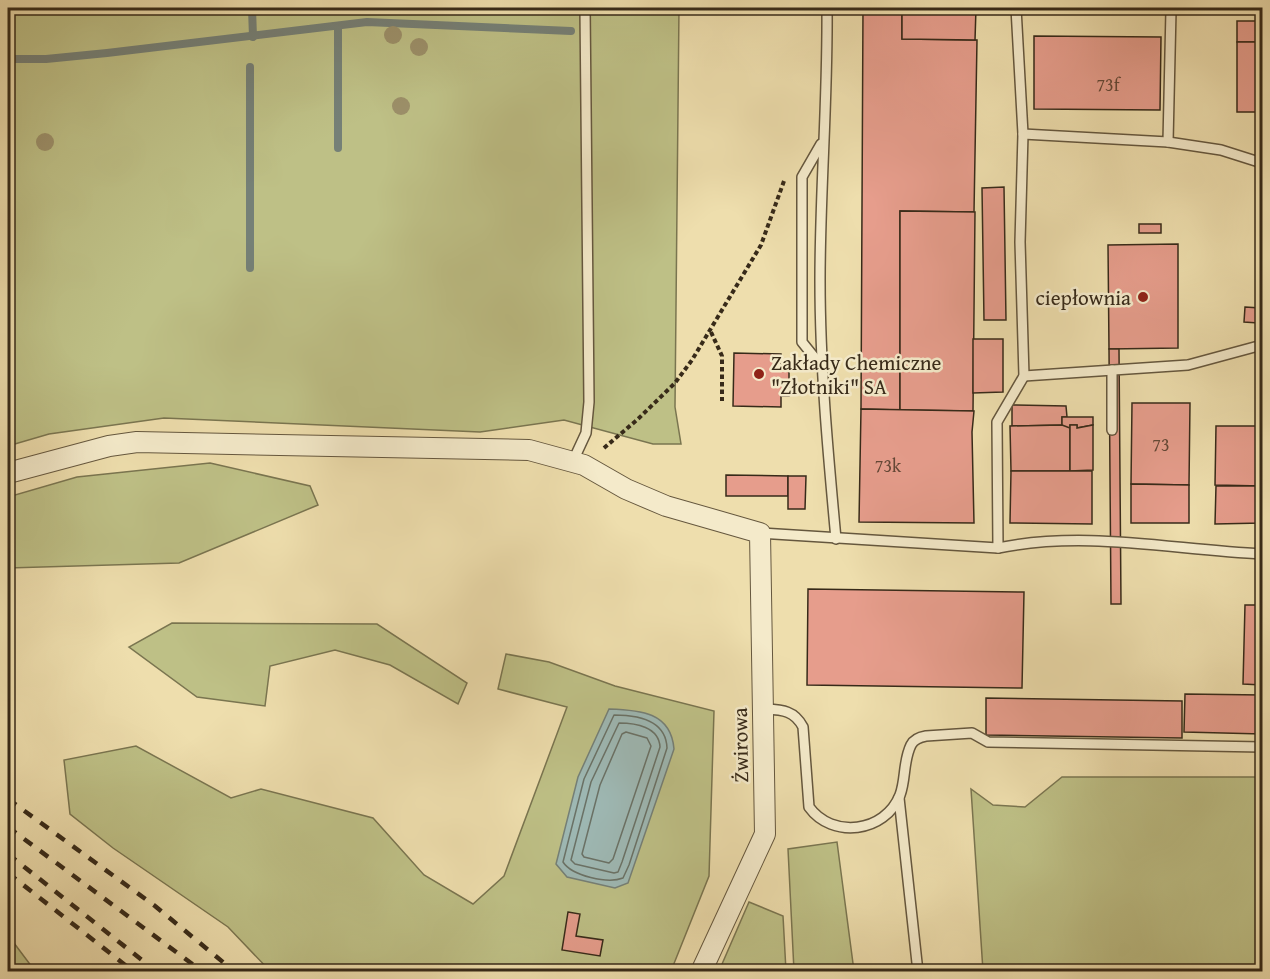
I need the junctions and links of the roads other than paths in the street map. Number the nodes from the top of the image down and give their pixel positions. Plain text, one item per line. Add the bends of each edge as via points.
1 (585, 8) edge
2 (827, 8) edge
3 (1016, 8) edge
4 (1166, 8) edge
5 (1023, 134) junction
6 (823, 142) junction
7 (1168, 142) junction
8 (1263, 163) edge
9 (1263, 345) edge
10 (823, 368) junction
11 (1113, 370) junction
12 (1024, 376) junction
13 (1112, 430) dead end
14 (573, 461) junction
15 (8, 474) edge
16 (760, 533) junction
17 (836, 539) junction
18 (998, 548) junction
19 (1263, 554) edge
20 (764, 709) junction
21 (1263, 747) edge
22 (899, 798) junction
23 (701, 972) edge
24 (918, 972) edge

1 - 14 lane via 589,402 586,433
2 - 6 lane
3 - 5 lane
4 - 7 lane via 1171,10
5 - 7 lane
5 - 12 lane via 1020,242
6 - 10 lane
6 - 10 lane via 802,177 802,342
7 - 8 lane via 1221,150
9 - 11 lane via 1188,365
10 - 17 lane
11 - 12 lane
11 - 13 lane
12 - 18 lane via 996,422
14 - 15 street via 529,450 137,442
14 - 16 street via 666,506
16 - 17 lane
16 - 20 street, Żwirowa
17 - 18 lane
18 - 19 lane via 1066,539
20 - 22 lane via 791,713 803,727 809,807 825,823 846,828 866,826 890,810
20 - 23 street, Żwirowa via 765,834
21 - 22 lane via 988,742 972,733 926,736 910,746
22 - 24 lane

